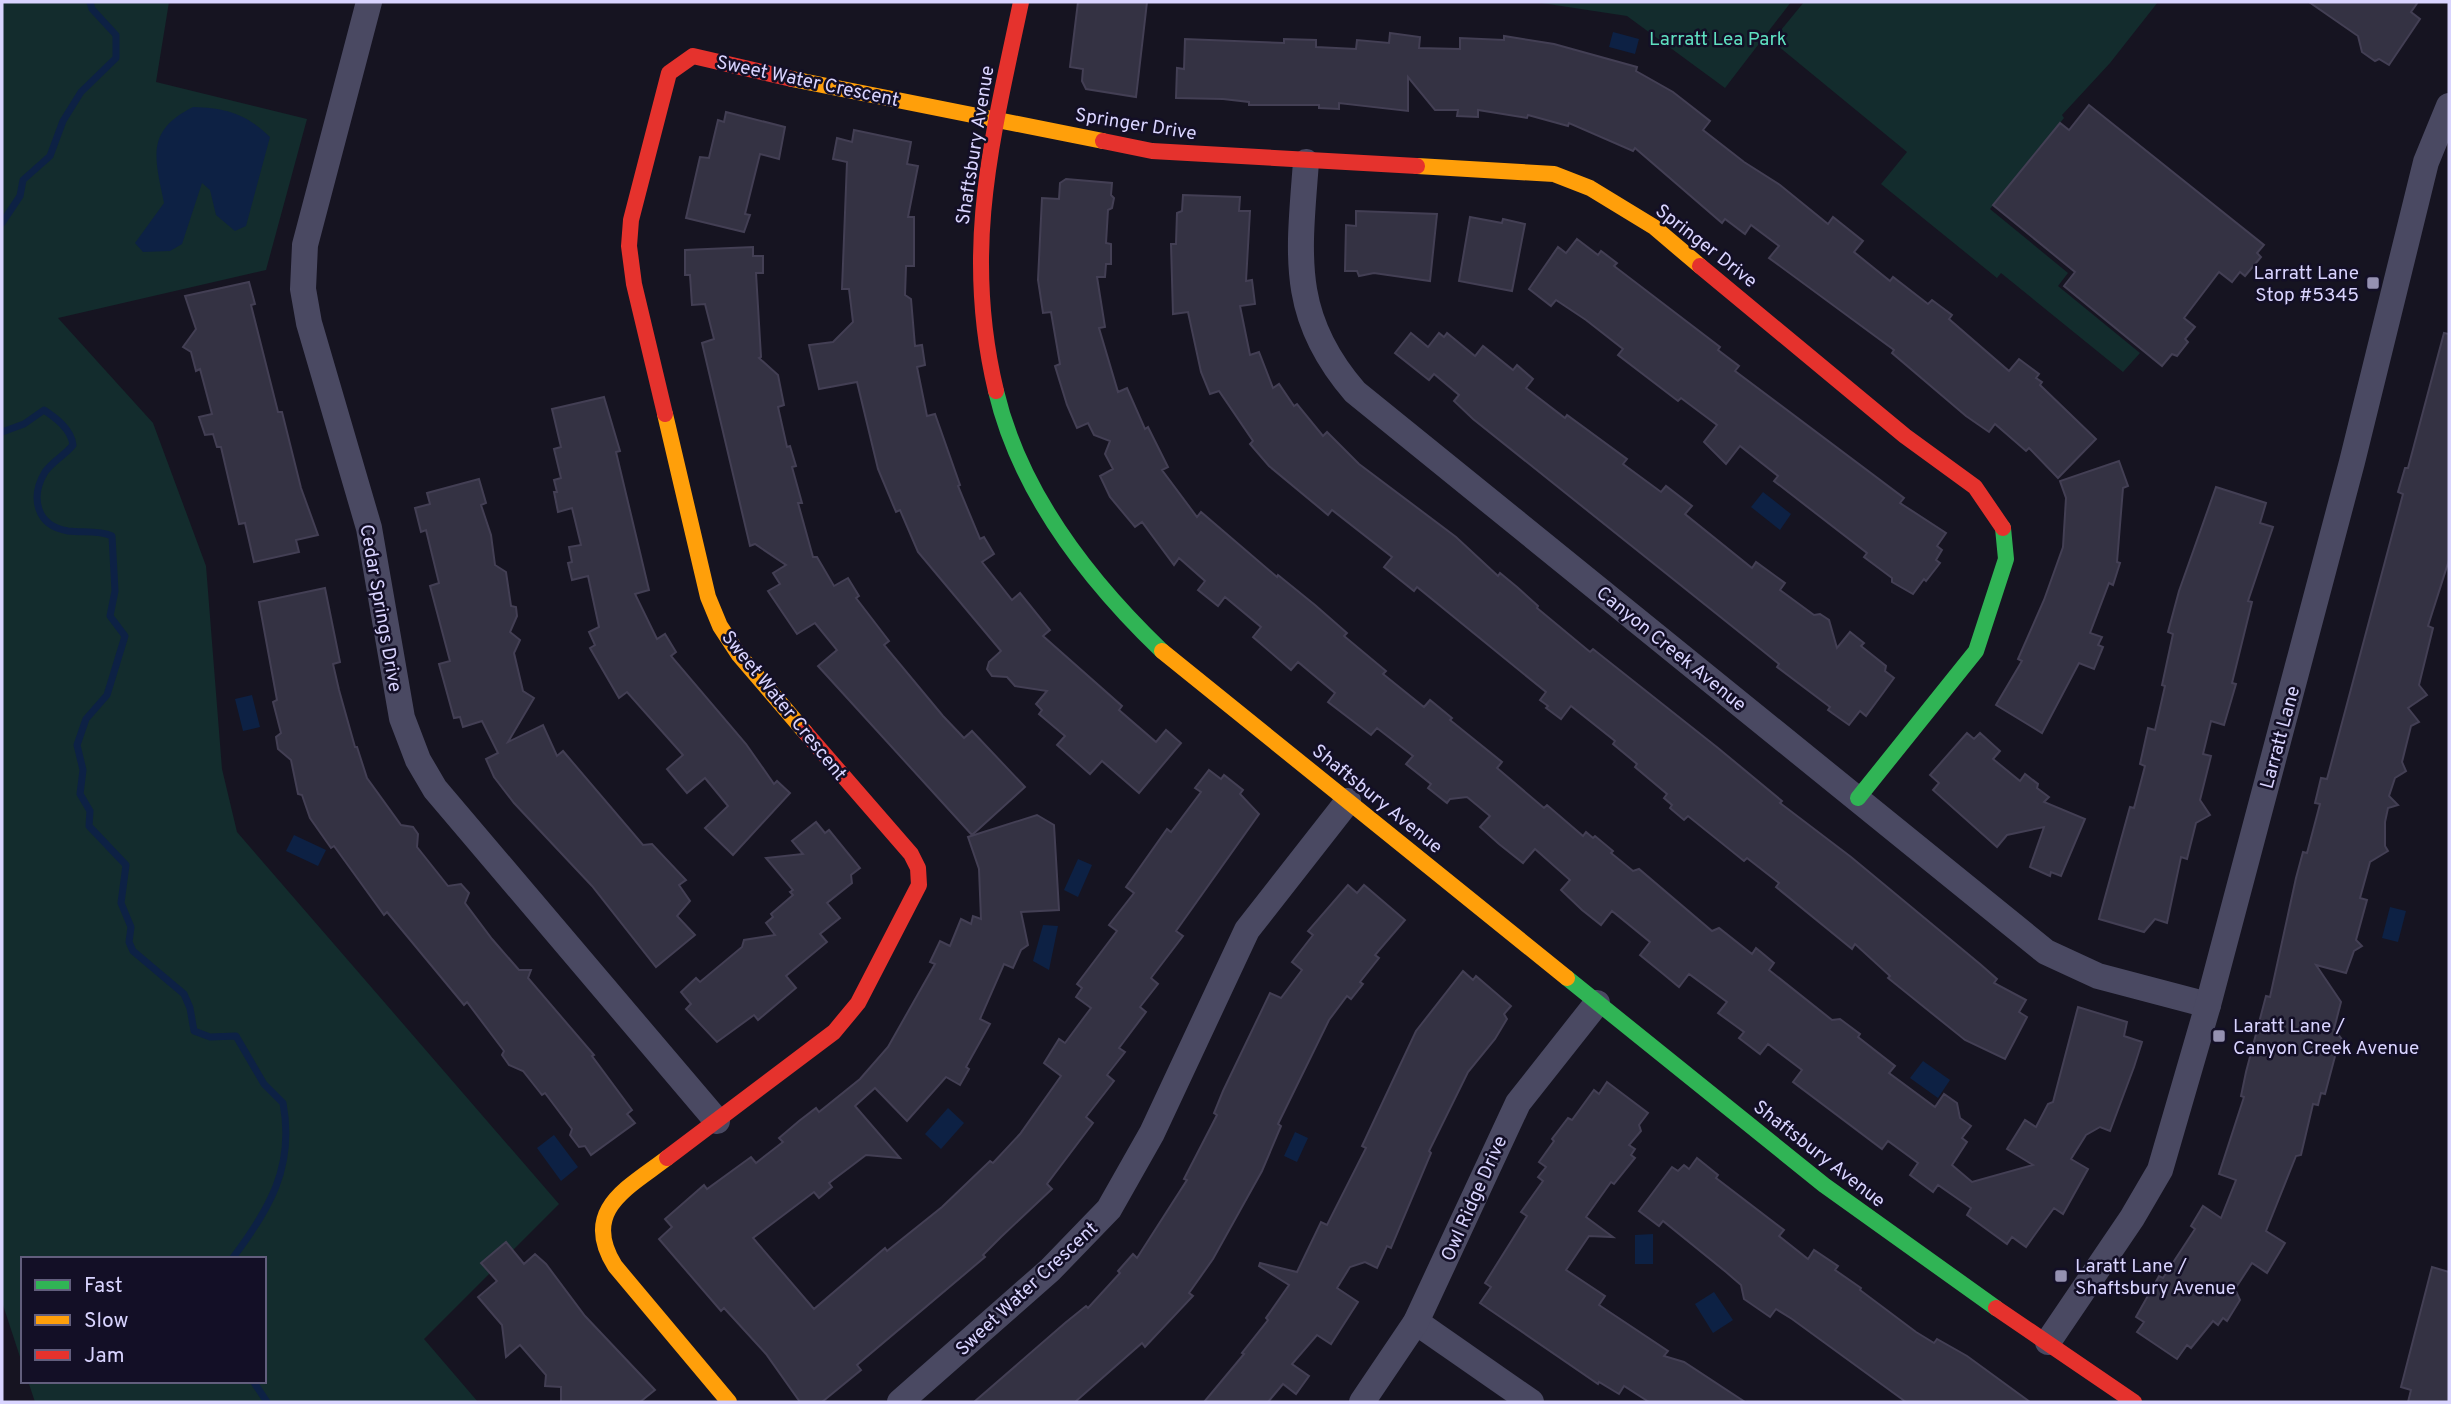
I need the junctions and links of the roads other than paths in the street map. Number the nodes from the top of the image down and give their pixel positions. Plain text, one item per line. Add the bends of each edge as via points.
1 (369, 2) edge
2 (1021, 2) edge
3 (2449, 106) edge
4 (997, 118) junction
5 (1306, 162) junction
6 (1858, 798) junction
7 (1348, 801) junction
8 (1597, 1003) junction
9 (2208, 1004) junction
10 (717, 1121) junction
11 (1416, 1322) junction
12 (2048, 1342) junction
13 (729, 1402) edge
14 (900, 1402) edge
15 (1362, 1402) edge
16 (1531, 1402) edge
17 (2134, 1402) edge

1 - 10 street, Cedar Springs Drive via 305,246 303,289 369,528 402,718 435,789
2 - 4 street, Shaftsbury Avenue
3 - 9 street, Larratt Lane via 2426,162 2352,462
4 - 5 street, Springer Drive via 1152,151
4 - 7 street, Shaftsbury Avenue via 980,219 982,319 1006,425 1044,510 1094,583 1132,624
4 - 10 street, Sweet Water Crescent via 693,56 669,73 662,97 629,246 708,597 739,655 910,850 920,870 919,885 858,1003 834,1032
5 - 6 street, Canyon Creek Avenue via 1299,251 1305,303 1320,344 1355,392
5 - 6 street, Springer Drive via 1554,174 1590,188 1654,227 1905,436 1975,487 2003,528 2006,559 1976,651
6 - 9 street, Canyon Creek Avenue via 2046,952 2098,976
7 - 8 street, Shaftsbury Avenue
7 - 14 street, Sweet Water Crescent via 1247,930 1152,1133 1109,1209 1050,1270
8 - 11 street, Owl Ridge Drive via 1513,1112
8 - 12 street, Shaftsbury Avenue via 1824,1185
9 - 12 street, Larratt Lane via 2160,1170
10 - 13 street, Sweet Water Crescent via 615,1198 600,1229 603,1247 615,1266
11 - 15 street, Owl Ridge Drive
11 - 16 street
12 - 17 street, Shaftsbury Avenue

